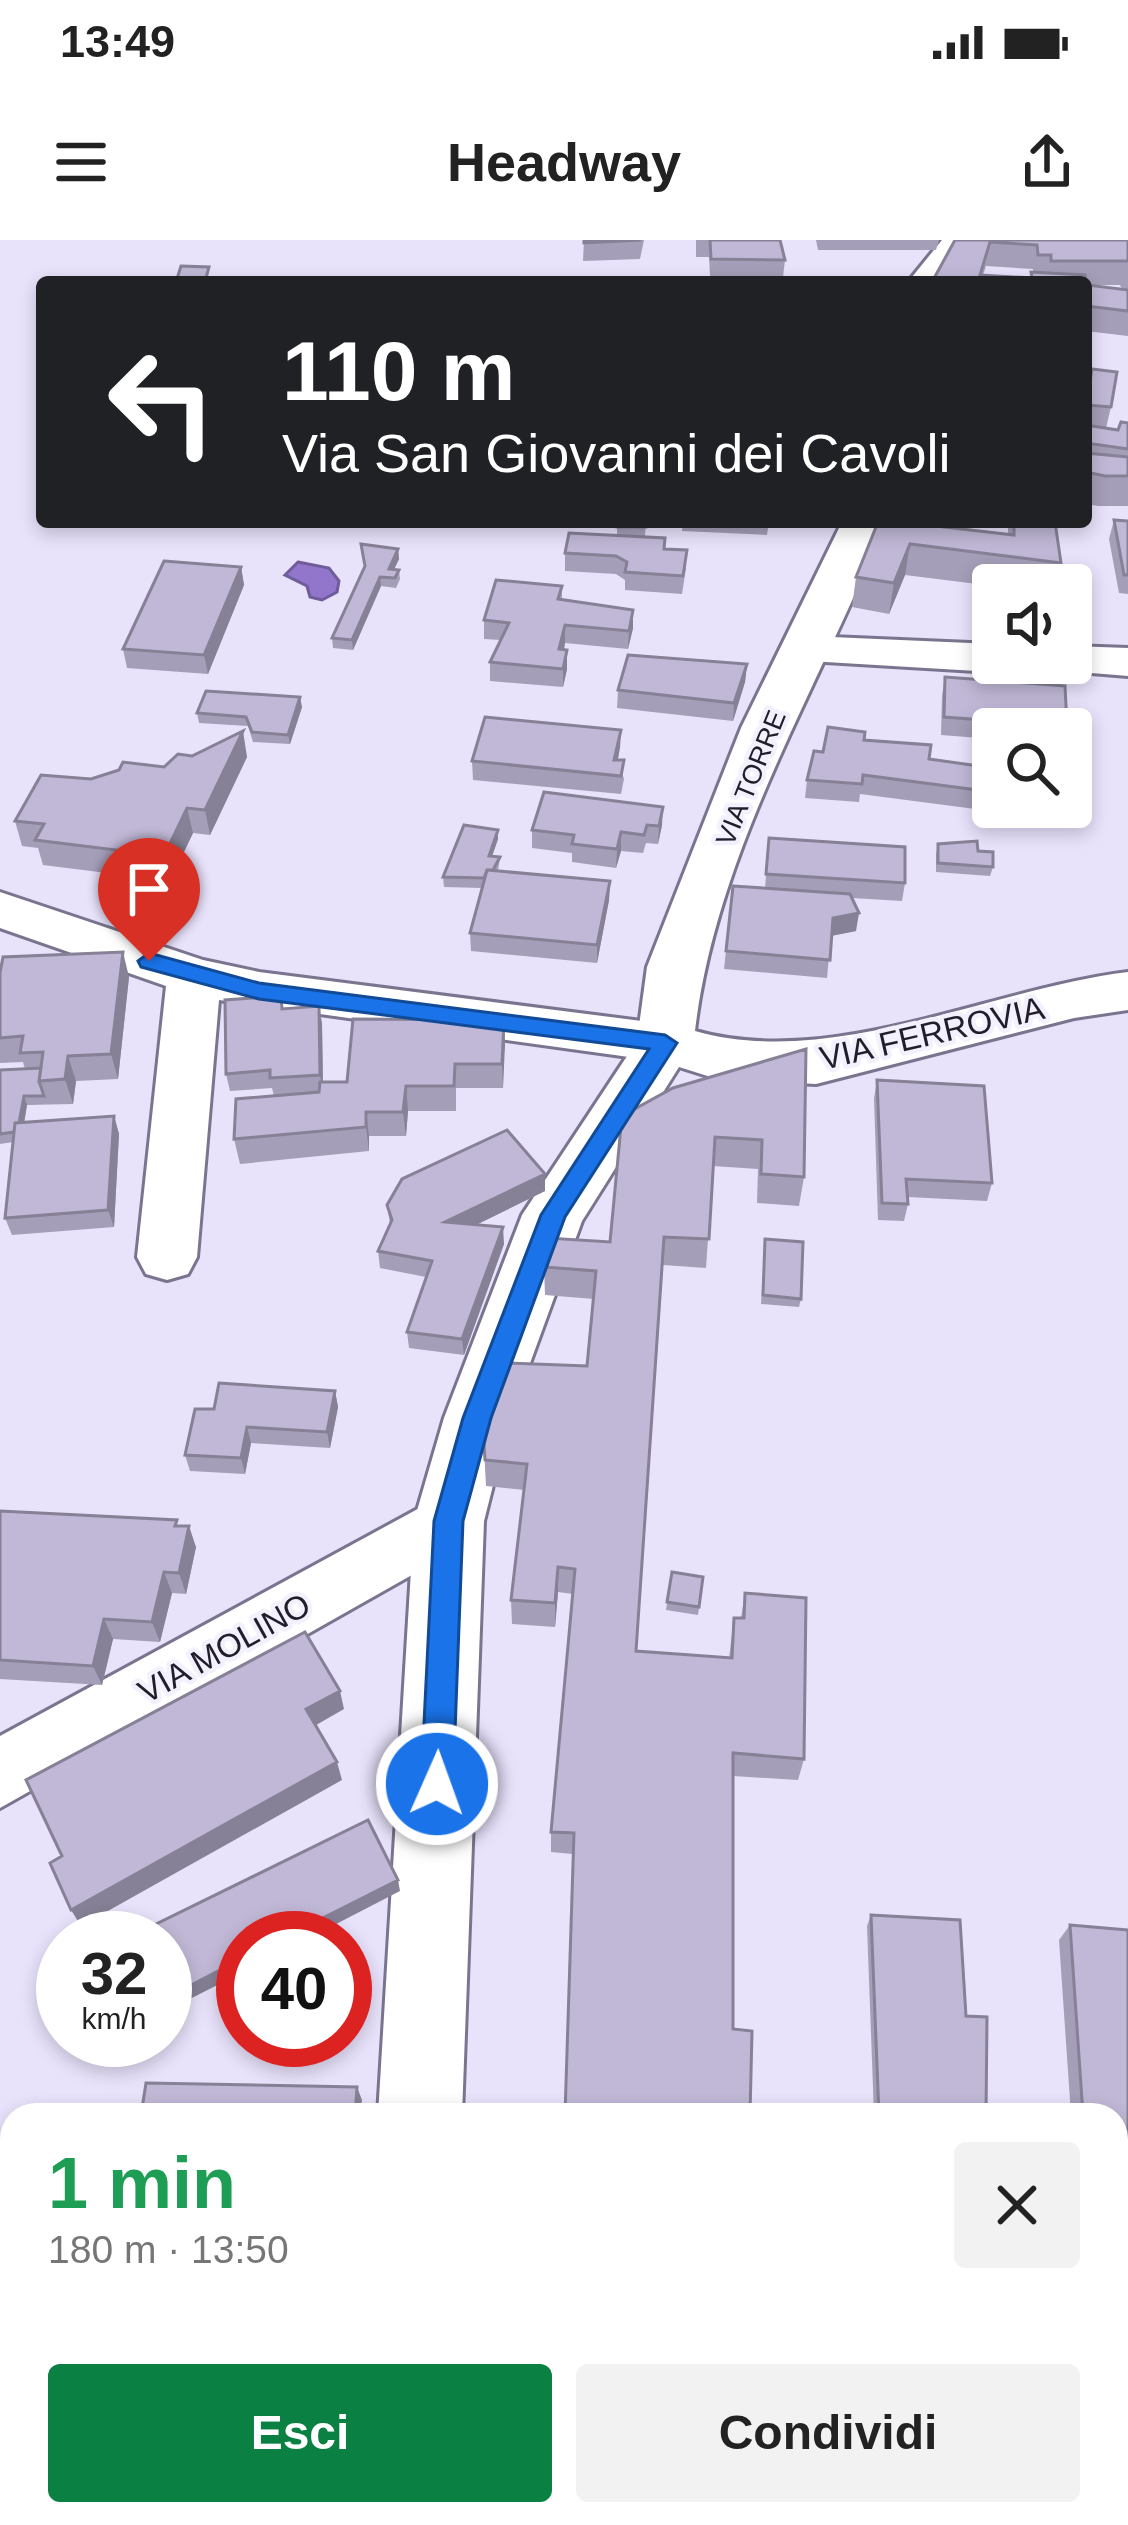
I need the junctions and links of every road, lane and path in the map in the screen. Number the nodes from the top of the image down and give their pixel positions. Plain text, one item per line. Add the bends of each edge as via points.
1 (961, 240) edge
2 (932, 276) edge
3 (861, 528) edge
4 (808, 650) junction
5 (972, 657) edge
6 (1092, 661) edge
7 (1128, 662) edge
8 (0, 909) edge
9 (194, 976) junction
10 (1128, 991) edge
11 (665, 1043) junction
12 (167, 1257) dead end
13 (449, 1521) junction
14 (0, 1774) edge
15 (421, 2103) edge

1 - 2 street
3 - 4 street, VIA TORRE
4 - 5 street
4 - 11 street, VIA TORRE via 766,728 675,967
6 - 7 street
8 - 9 street
9 - 11 street
9 - 12 street
10 - 11 street, VIA FERROVIA via 816,1063 717,1058
11 - 13 street via 554,1215 477,1418
13 - 14 street, VIA MOLINO
13 - 15 street

